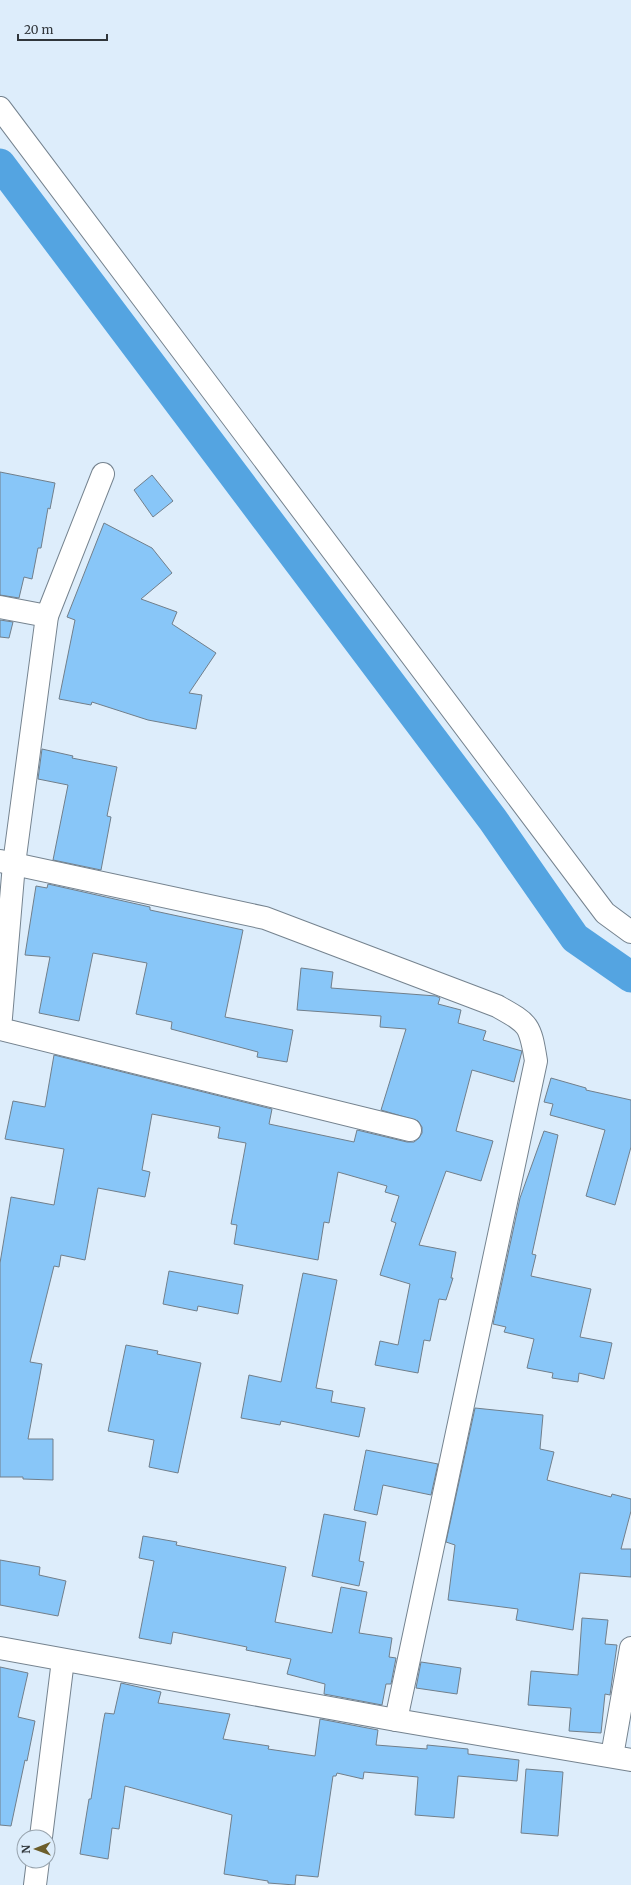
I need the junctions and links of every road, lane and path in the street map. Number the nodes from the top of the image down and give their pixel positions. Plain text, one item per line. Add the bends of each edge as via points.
1 (0, 108) edge
2 (103, 474) dead end
3 (0, 606) edge
4 (47, 616) junction
5 (7, 862) edge
6 (631, 932) edge
7 (410, 1130) dead end
8 (0, 1648) edge
9 (631, 1648) edge
10 (63, 1660) junction
11 (396, 1720) junction
12 (622, 1758) edge
13 (42, 1829) edge
14 (37, 1869) edge
15 (35, 1885) edge

1 - 6 street via 605,913
2 - 4 street
3 - 4 street
4 - 5 street
5 - 7 street via 0,1029
5 - 11 street via 265,918 497,1006 523,1021 532,1035 536,1061
8 - 10 street
9 - 12 street
10 - 11 street
10 - 13 street
11 - 12 street
14 - 15 street

